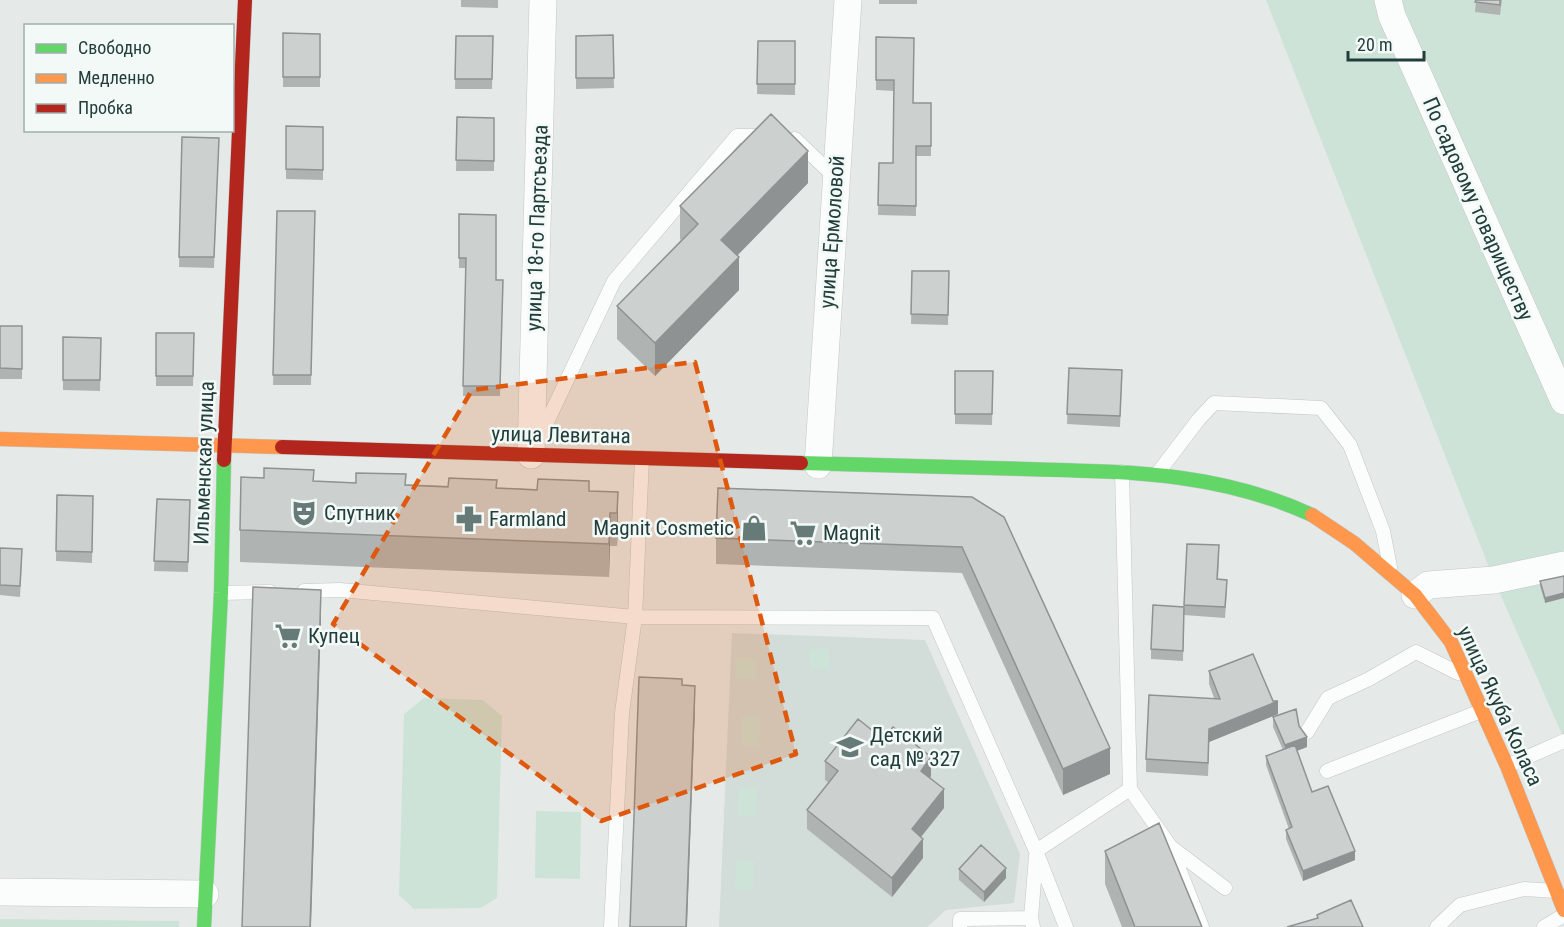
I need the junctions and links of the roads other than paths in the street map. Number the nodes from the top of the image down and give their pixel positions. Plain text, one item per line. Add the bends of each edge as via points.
1 (245, 0) edge
2 (543, 0) edge
3 (848, 0) edge
4 (1390, 8) edge
5 (835, 177) junction
6 (1564, 401) edge
7 (0, 439) edge
8 (224, 447) junction
9 (531, 455) junction
10 (642, 458) junction
11 (818, 465) junction
12 (1122, 472) junction
13 (1157, 475) junction
14 (1564, 565) edge
15 (1391, 575) junction
16 (221, 593) junction
17 (1415, 595) junction
18 (635, 617) junction
19 (1467, 677) junction
20 (1481, 711) junction
21 (1307, 732) edge
22 (1564, 741) edge
23 (1507, 766) junction
24 (1327, 771) dead end
25 (1130, 789) junction
26 (1170, 846) junction
27 (1036, 851) junction
28 (1226, 888) dead end
29 (0, 891) edge
30 (1559, 891) junction
31 (204, 894) junction
32 (1564, 910) edge
33 (1564, 915) edge
34 (1032, 922) edge
35 (204, 927) edge
36 (611, 927) edge
37 (960, 927) edge
38 (1066, 927) edge
39 (1202, 927) edge
40 (1437, 927) edge
41 (1545, 927) edge

1 - 8 street, Ильменская улица
2 - 9 street, улица 18-го Партсъезда
3 - 5 street, улица Ермоловой
4 - 6 street, По садовому товариществу
5 - 9 lane via 790,135 737,136 615,281
5 - 11 street, улица Ермоловой
7 - 8 street, улица Левитана
8 - 9 street, улица Левитана
8 - 16 street, Ильменская улица
9 - 10 street, улица Левитана
10 - 11 street, улица Левитана
10 - 18 lane
11 - 12 street, улица Левитана
12 - 13 street, улица Якуба Коласа
12 - 25 lane
13 - 15 street, улица Якуба Коласа via 1202,479 1277,499 1318,518
13 - 15 lane via 1214,403 1321,408 1350,445 1383,531
14 - 17 street via 1494,580 1428,585
15 - 17 street, улица Якуба Коласа
16 - 18 lane via 340,590
16 - 31 street, Ильменская улица
17 - 19 street, улица Якуба Коласа via 1452,642
18 - 27 lane via 933,618
18 - 36 lane via 622,713
19 - 20 street, улица Якуба Коласа
19 - 21 lane via 1416,652 1369,680 1328,698
20 - 23 street, улица Якуба Коласа
20 - 24 lane
22 - 23 lane
23 - 30 street, улица Якуба Коласа
25 - 26 lane
25 - 27 lane
26 - 28 lane
26 - 39 lane
27 - 34 lane
27 - 38 lane
29 - 31 street
30 - 32 street, улица Якуба Коласа
30 - 40 lane via 1524,889 1460,905
31 - 35 street, Ильменская улица
33 - 41 lane
34 - 37 lane via 960,919

